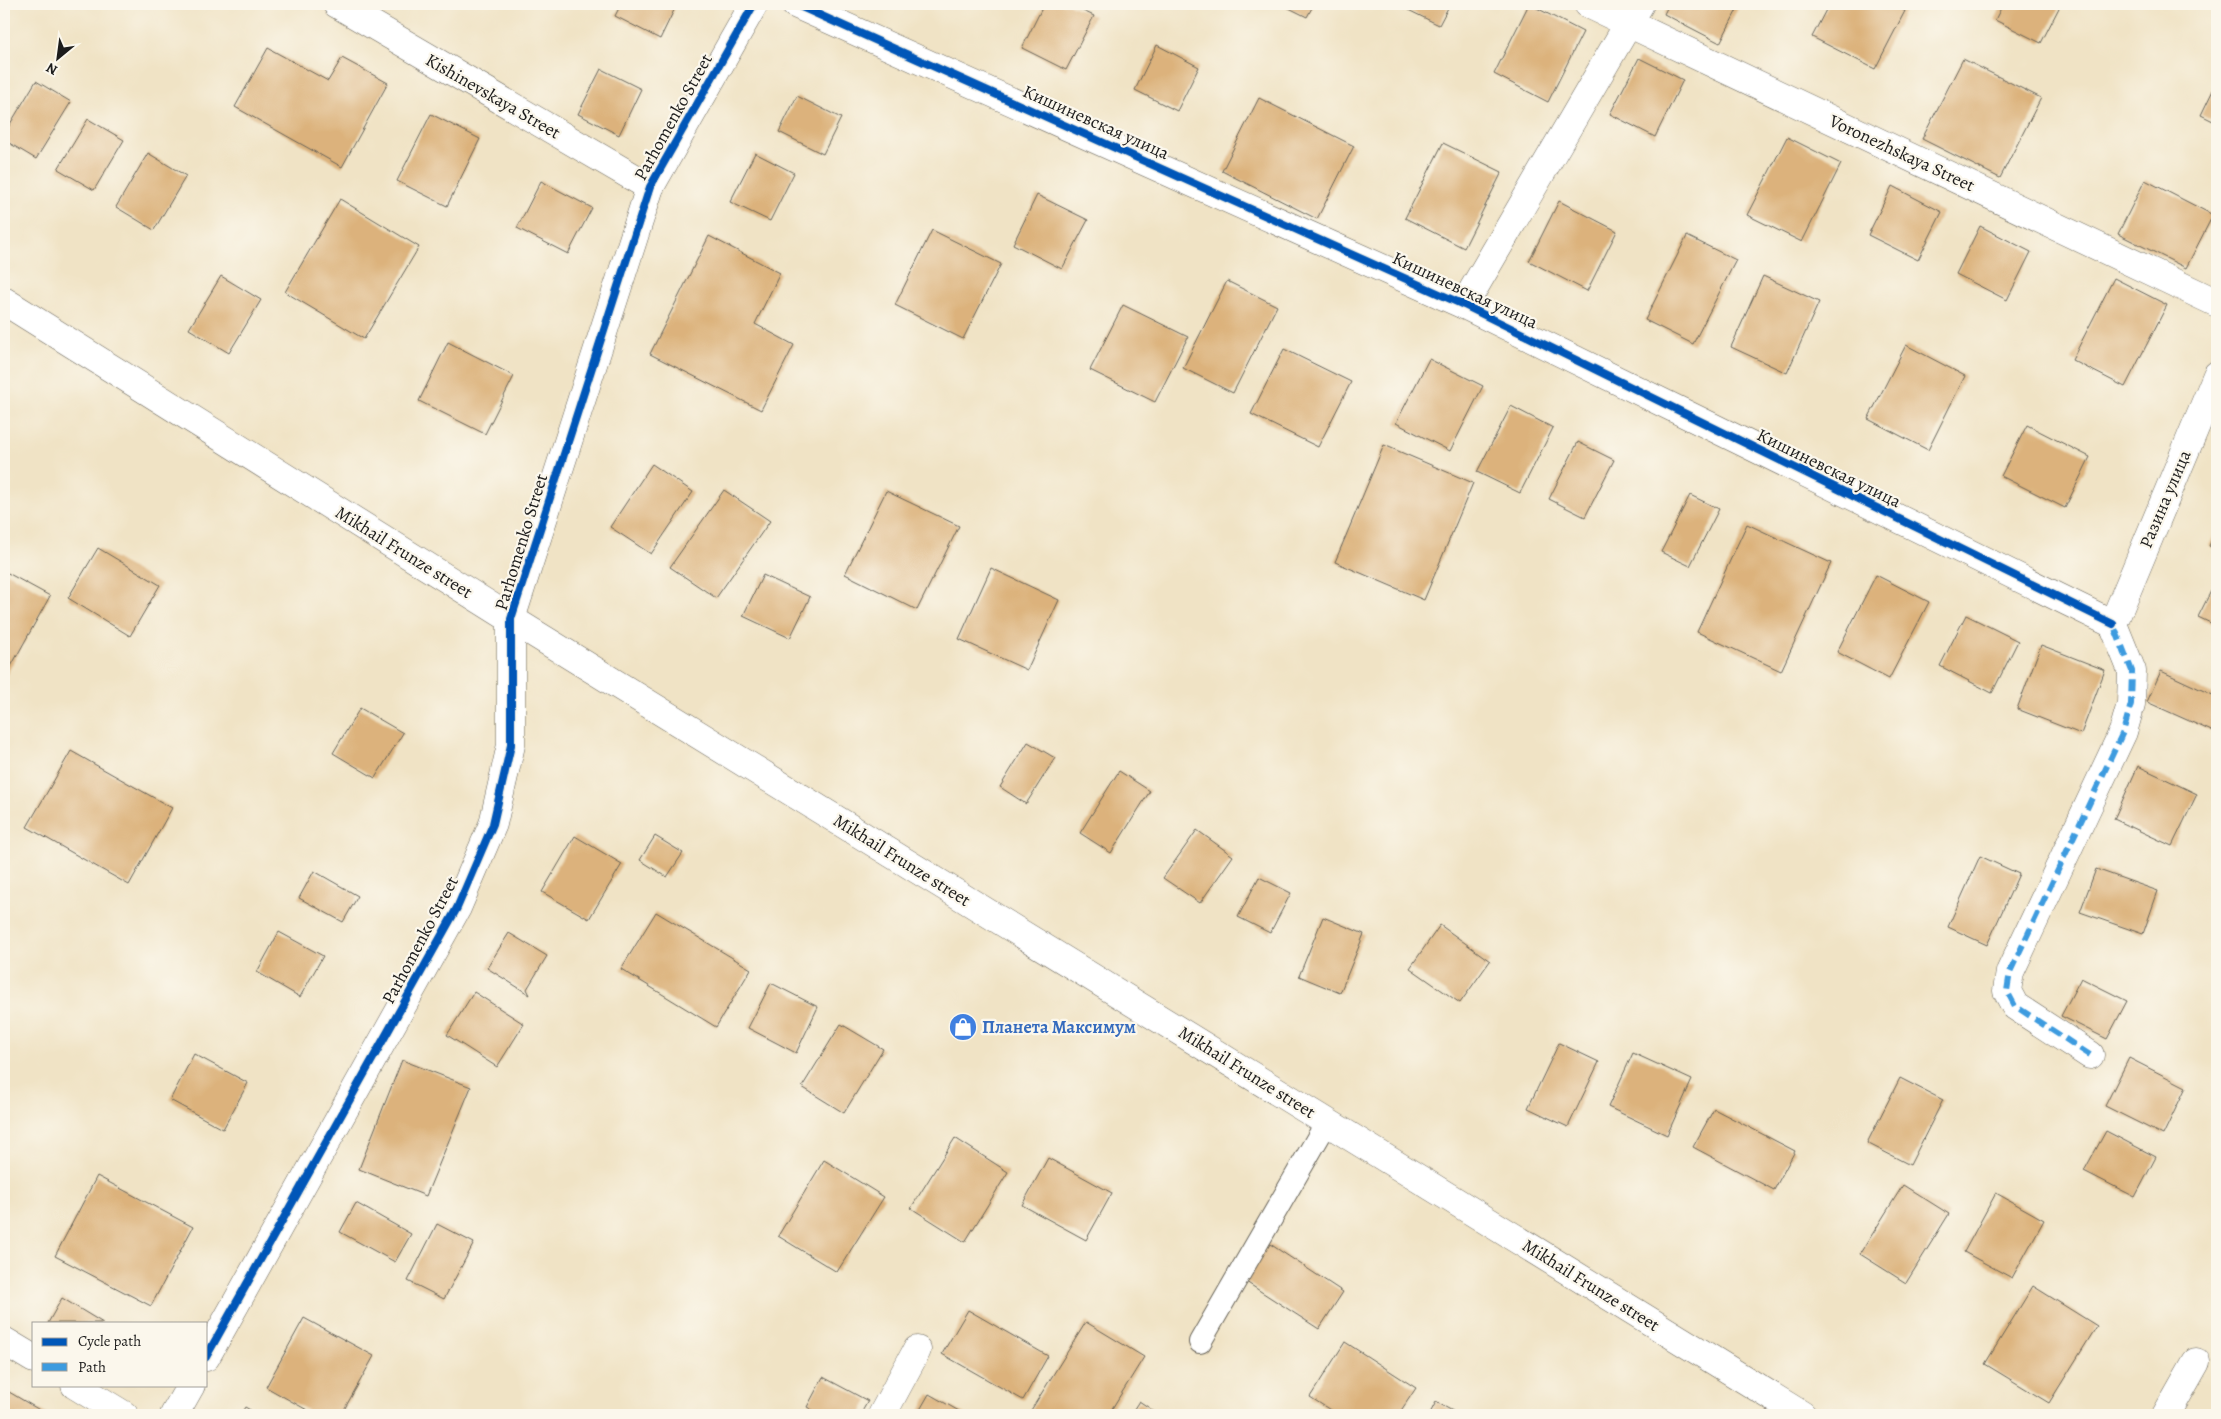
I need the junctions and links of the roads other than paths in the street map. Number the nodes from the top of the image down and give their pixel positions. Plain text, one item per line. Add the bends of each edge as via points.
1 (337, 4) edge
2 (754, 4) edge
3 (795, 4) edge
4 (1588, 4) edge
5 (1635, 14) edge
6 (650, 187) junction
7 (4, 301) edge
8 (2217, 303) edge
9 (1464, 305) junction
10 (2217, 375) edge
11 (511, 618) junction
12 (2113, 624) junction
13 (2090, 1054) dead end
14 (1327, 1122) junction
15 (4, 1341) edge
16 (1200, 1342) dead end
17 (917, 1350) dead end
18 (208, 1353) edge
19 (32, 1359) edge
20 (2196, 1362) dead end
21 (77, 1386) edge
22 (190, 1386) edge
23 (124, 1415) edge
24 (174, 1415) edge
25 (882, 1415) edge
26 (1802, 1415) edge
27 (2166, 1415) edge

1 - 6 street, Kishinevskaya Street
2 - 6 street, Parhomenko Street
3 - 9 street, Кишиневская улица
4 - 5 street, Voronezhskaya Street
5 - 8 street, Voronezhskaya Street
5 - 9 street
6 - 11 street, Parhomenko Street
7 - 11 street, Mikhail Frunze street
9 - 12 street, Кишиневская улица
10 - 12 street, Разина улица
11 - 14 street, Mikhail Frunze street
11 - 18 street, Parhomenko Street via 511,745 494,824 457,908
12 - 13 street via 2132,671 2131,704 2123,732 2010,972 2007,991 2015,1006
14 - 16 lane
14 - 26 street, Mikhail Frunze street
15 - 19 street
17 - 25 street
20 - 27 street
21 - 23 street
22 - 24 street

